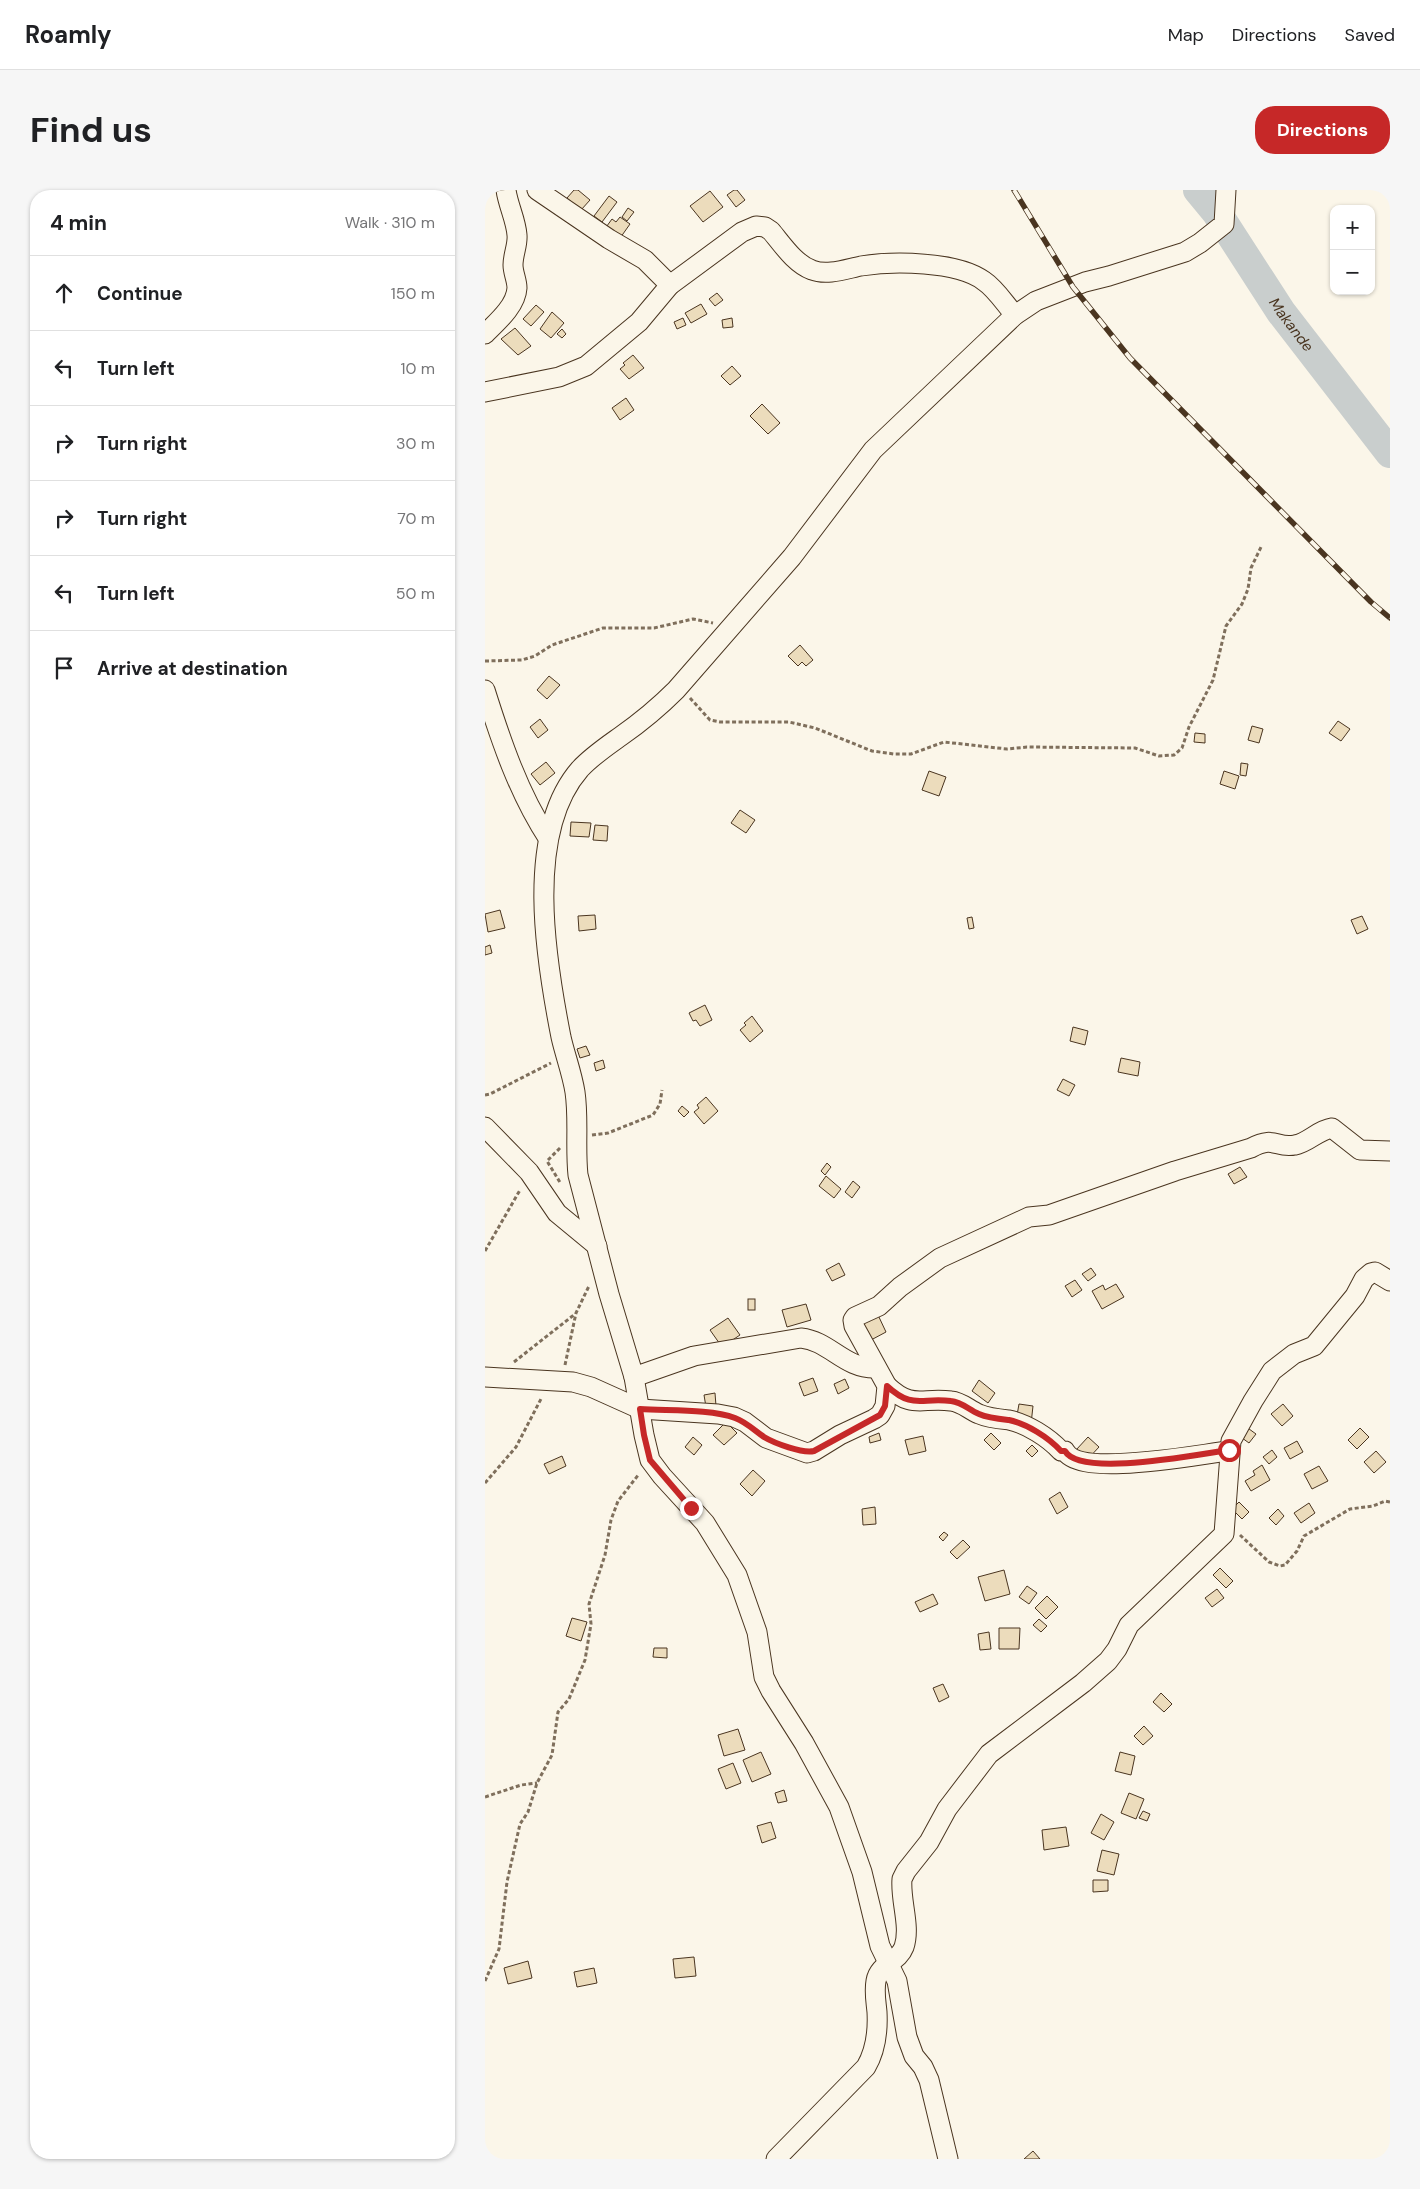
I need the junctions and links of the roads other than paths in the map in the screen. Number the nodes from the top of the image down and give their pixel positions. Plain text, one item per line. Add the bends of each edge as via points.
1 (506, 190) edge
2 (537, 190) edge
3 (1226, 190) edge
4 (670, 285) junction
5 (1015, 315) junction
6 (485, 334) edge
7 (485, 392) edge
8 (485, 690) edge
9 (548, 838) junction
10 (485, 1127) edge
11 (1390, 1151) edge
12 (597, 1246) junction
13 (1390, 1281) edge
14 (876, 1368) junction
15 (634, 1377) junction
16 (493, 1378) edge
17 (887, 1386) junction
18 (640, 1409) junction
19 (1229, 1450) junction
20 (888, 1964) junction
21 (777, 2159) edge
22 (948, 2159) edge

1 - 6 street via 517,229 513,265 516,293 507,310
2 - 4 street via 645,260
3 - 5 street via 1224,224 1200,244 1163,260 1045,297
4 - 5 street via 741,232 760,225 771,231 803,266 813,271 826,273 895,263 949,268 985,281
4 - 7 street via 639,322 586,366 559,377
5 - 9 street via 873,450 792,557 676,690 580,769 563,796
8 - 9 street via 499,735 535,818
9 - 12 street via 544,902 546,946 565,1056 575,1091 578,1175
10 - 12 street via 529,1172 557,1213
11 - 14 street via 1360,1150 1337,1130 1328,1128 1294,1145 1262,1142 1090,1202 1049,1215 1029,1217 940,1258 879,1306 855,1316 854,1326
12 - 15 street
13 - 19 street via 1375,1272 1367,1276 1314,1346 1294,1354 1272,1372 1233,1435
14 - 15 street via 853,1365 829,1348 801,1338 694,1356
14 - 17 street
15 - 18 street
16 - 18 street via 573,1382
17 - 18 street via 885,1406 880,1415 807,1453 766,1438 734,1417
17 - 19 street via 904,1400 961,1403 978,1414 1023,1425 1077,1462 1116,1465
18 - 20 street via 650,1460 705,1522 737,1575 757,1632 764,1677 839,1807 854,1844 880,1946
19 - 20 street via 1224,1534 1129,1625 1108,1661 989,1754 962,1788 902,1879 905,1940 899,1955
20 - 21 street via 879,1970 876,1982 877,2029 873,2056
20 - 22 street via 897,1981 907,2037 929,2080

